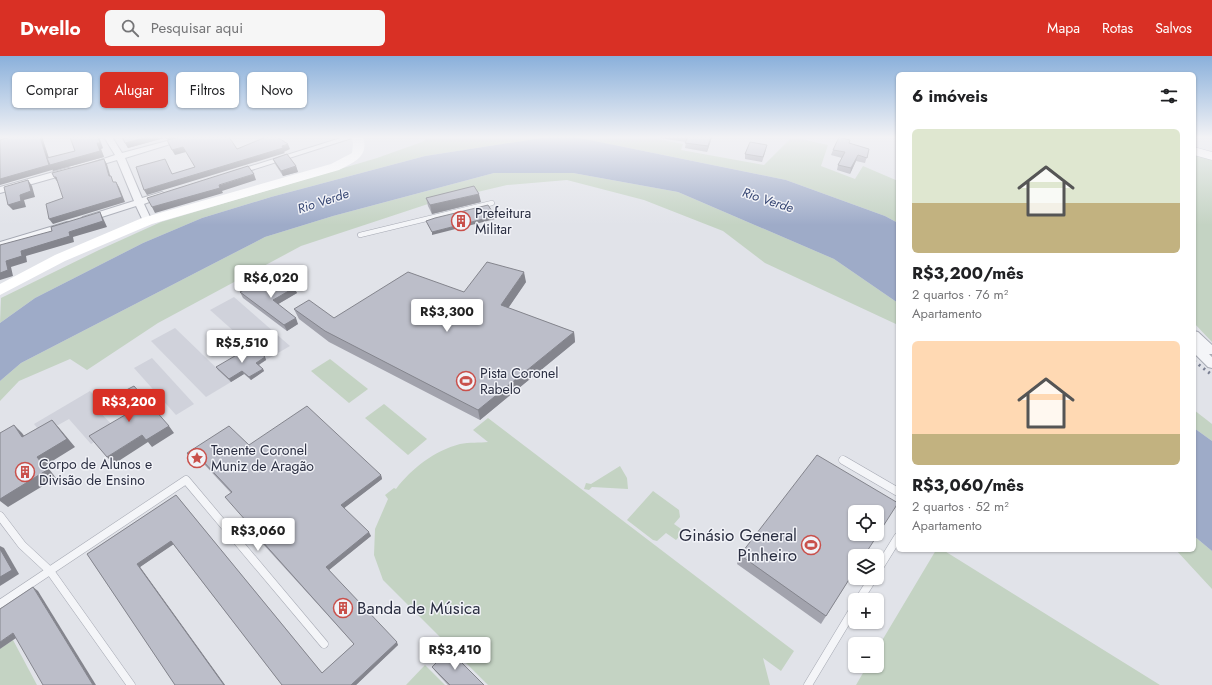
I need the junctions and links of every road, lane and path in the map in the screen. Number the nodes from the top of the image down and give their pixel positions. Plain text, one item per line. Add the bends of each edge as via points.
1 (84, 166) edge
2 (124, 166) edge
3 (257, 166) edge
4 (336, 166) edge
5 (222, 177) edge
6 (0, 190) edge
7 (169, 193) edge
8 (139, 202) junction
9 (492, 203) dead end
10 (147, 222) junction
11 (360, 235) dead end
12 (0, 245) edge
13 (0, 290) edge
14 (1196, 337) edge
15 (1196, 348) edge
16 (1212, 352) edge
17 (1212, 364) edge
18 (843, 460) dead end
19 (896, 491) edge
20 (0, 516) edge
21 (896, 540) edge
22 (884, 560) edge
23 (50, 571) junction
24 (0, 604) edge
25 (848, 619) edge
26 (324, 644) dead end
27 (131, 685) edge
28 (808, 685) edge

1 - 6 street
2 - 8 street
3 - 5 street
4 - 10 main road
7 - 8 street
8 - 10 street
8 - 12 street
9 - 11 lane
10 - 13 main road via 60,258
14 - 16 street
15 - 17 street
18 - 19 lane
20 - 23 lane via 22,545
21 - 22 lane
23 - 24 lane
23 - 26 lane via 186,480
23 - 27 lane
25 - 28 lane

